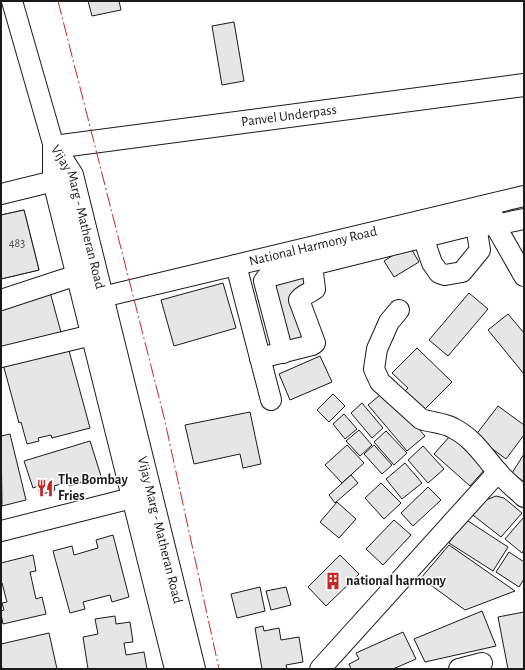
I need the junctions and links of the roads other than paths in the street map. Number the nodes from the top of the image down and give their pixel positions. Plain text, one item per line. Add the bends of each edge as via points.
1 (12, 1) edge
2 (524, 85) edge
3 (54, 147) junction
4 (54, 181) junction
5 (1, 194) edge
6 (524, 196) edge
7 (490, 204) junction
8 (524, 219) edge
9 (486, 226) junction
10 (423, 238) junction
11 (310, 256) junction
12 (236, 265) junction
13 (77, 275) junction
14 (524, 276) edge
15 (102, 297) junction
16 (1, 300) edge
17 (399, 310) dead end
18 (92, 335) junction
19 (283, 353) junction
20 (1, 357) edge
21 (260, 358) junction
22 (271, 400) dead end
23 (498, 472) junction
24 (142, 495) junction
25 (524, 497) edge
26 (1, 531) edge
27 (179, 646) junction
28 (482, 663) dead end
29 (176, 669) edge
30 (194, 669) edge
31 (320, 669) edge
32 (459, 669) edge

1 - 3 street
2 - 3 main road, Panvel Underpass
3 - 4 main road, Vijay Marg - Matheran Road
3 - 15 main road, Vijay Marg - Matheran Road via 72,175
4 - 5 street
4 - 13 main road, Vijay Marg - Matheran Road
6 - 7 street, National Harmony Road
7 - 9 street
7 - 11 street, National Harmony Road
8 - 9 street
9 - 10 street via 469,226
9 - 10 street via 480,250 462,272 444,275 439,273 432,263
9 - 14 street
10 - 11 street
11 - 12 street, National Harmony Road
11 - 19 street via 267,277 264,281
11 - 19 street via 315,289 299,300 315,343
12 - 15 street, National Harmony Road
12 - 21 street
13 - 16 street
13 - 18 main road, Vijay Marg - Matheran Road
15 - 24 main road, Vijay Marg - Matheran Road
17 - 23 street via 389,322 377,349 374,369 380,382 420,419 454,428 476,444
18 - 20 street
18 - 24 main road, Vijay Marg - Matheran Road
19 - 21 street
21 - 22 street
23 - 25 street
23 - 31 street
24 - 26 street
24 - 27 main road, Vijay Marg - Matheran Road
27 - 29 main road, Vijay Marg - Matheran Road
27 - 30 main road, Vijay Marg - Matheran Road
28 - 32 street

